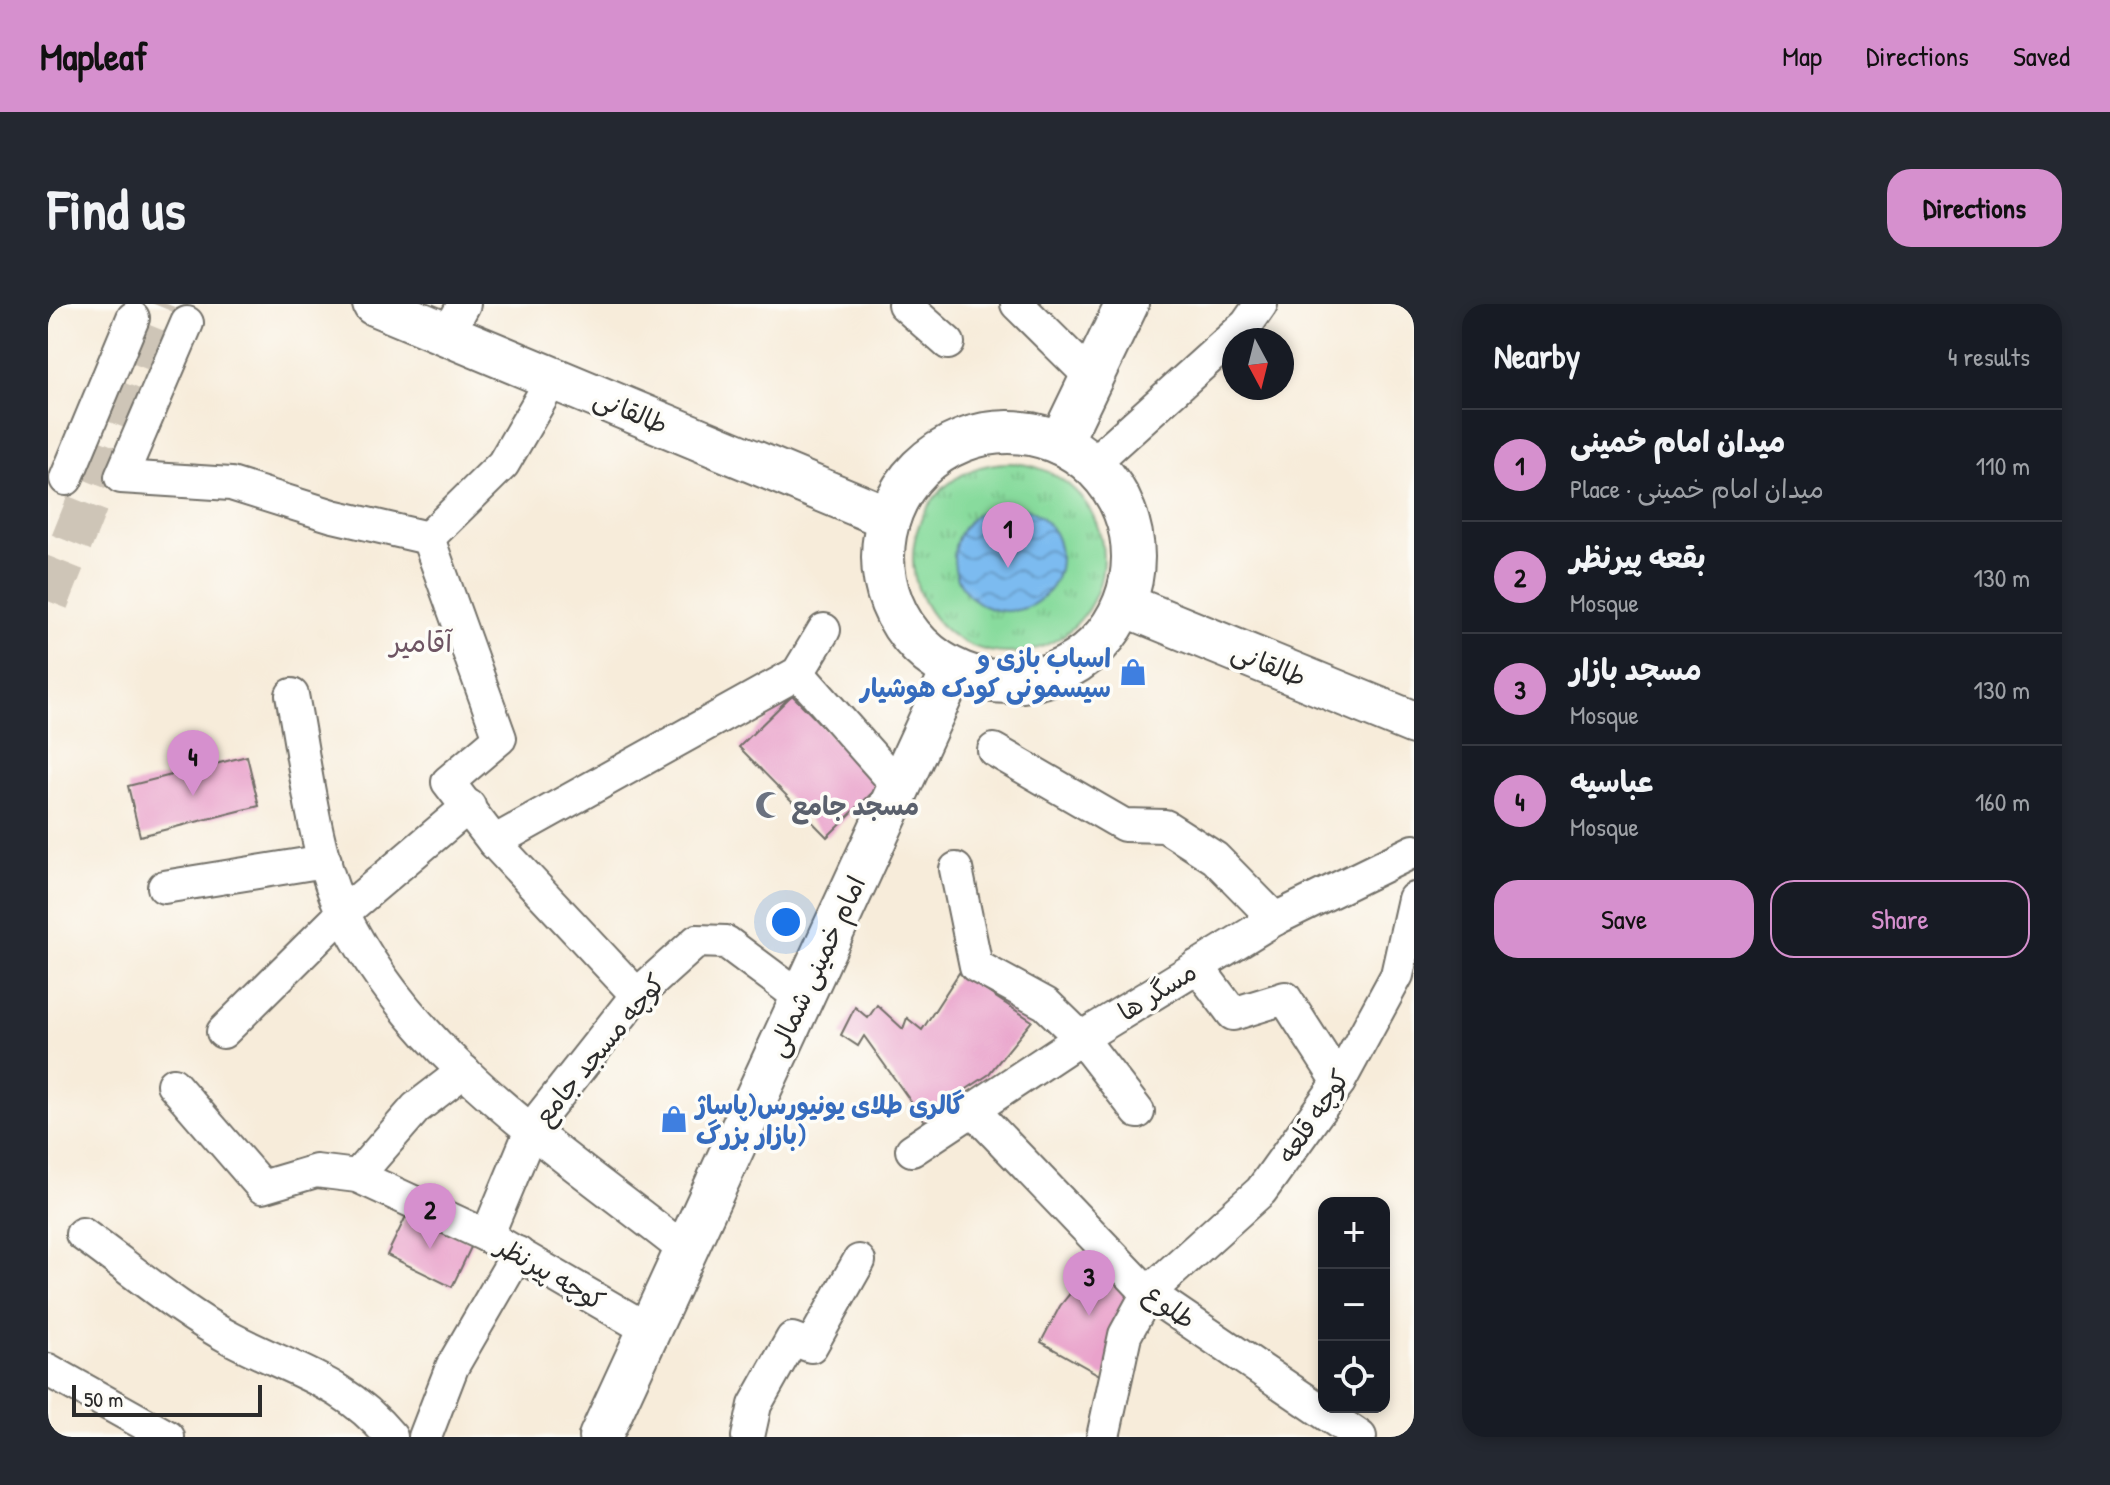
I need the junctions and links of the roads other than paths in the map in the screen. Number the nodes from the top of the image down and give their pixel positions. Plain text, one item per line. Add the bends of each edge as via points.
1 (374, 304) edge
2 (904, 304) edge
3 (1017, 304) edge
4 (1127, 304) edge
5 (1261, 304) edge
6 (449, 308) edge
7 (133, 318) dead end
8 (187, 323) dead end
9 (948, 343) dead end
10 (553, 378) junction
11 (1092, 378) junction
12 (1076, 453) junction
13 (121, 477) junction
14 (57, 480) edge
15 (895, 504) junction
16 (428, 538) junction
17 (1125, 605) junction
18 (824, 630) dead end
19 (953, 670) junction
20 (798, 673) junction
21 (292, 695) dead end
22 (1414, 723) edge
23 (994, 750) dead end
24 (899, 787) junction
25 (469, 806) junction
26 (494, 842) junction
27 (1414, 851) edge
28 (325, 861) junction
29 (956, 869) dead end
30 (164, 887) dead end
31 (1414, 899) edge
32 (343, 913) junction
33 (1275, 919) junction
34 (1197, 966) junction
35 (1406, 978) edge
36 (637, 995) junction
37 (801, 998) junction
38 (223, 1032) dead end
39 (1081, 1038) junction
40 (464, 1071) junction
41 (1339, 1082) junction
42 (173, 1084) dead end
43 (973, 1110) junction
44 (1138, 1112) dead end
45 (532, 1128) junction
46 (912, 1150) dead end
47 (357, 1176) junction
48 (82, 1234) dead end
49 (487, 1236) junction
50 (686, 1251) junction
51 (518, 1253) junction
52 (859, 1261) dead end
53 (1148, 1293) junction
54 (649, 1330) junction
55 (48, 1370) edge
56 (1345, 1433) edge
57 (168, 1437) edge
58 (391, 1437) edge
59 (425, 1437) edge
60 (600, 1437) edge
61 (748, 1437) edge
62 (1103, 1437) edge

1 - 10 main road, طالقانی
2 - 9 street
3 - 11 street
4 - 11 main road
5 - 12 street via 1247,324
6 - 15 main road, طالقانی
7 - 14 street
8 - 13 street
10 - 15 main road, طالقانی
10 - 16 street via 503,464
11 - 12 main road
12 - 15 main road via 1025,433 978,437 955,444 924,464
12 - 17 main road via 1117,493 1131,529 1134,567
13 - 14 street
13 - 16 street via 231,484
15 - 19 main road via 882,559 890,601 915,640
16 - 25 street via 500,738 448,782
17 - 19 main road via 1103,639 1071,665 1033,680 992,682
17 - 22 main road, طالقانی
18 - 20 street
19 - 24 main road, امام خمینی شمالی
20 - 24 street
20 - 26 street
21 - 28 street
23 - 33 street via 1124,825 1165,826 1215,858
24 - 37 main road, امام خمینی شمالی
25 - 26 street
25 - 32 street
26 - 36 street
27 - 33 street, مسگر ها
28 - 30 street
28 - 32 street
29 - 39 street via 976,966 1046,1004
31 - 35 street, کوچه قلعه
32 - 38 street
32 - 40 street via 396,999
33 - 34 street, مسگر ها
34 - 39 street, مسگر ها
34 - 41 street via 1233,1014 1285,998
35 - 41 street, کوچه قلعه
36 - 37 street, کوچه مسجد جامع via 697,941 726,942
36 - 45 street, کوچه مسجد جامع
37 - 50 main road, امام خمینی شمالی
39 - 43 street, مسگر ها
39 - 44 street
40 - 45 street
40 - 47 street via 416,1108
41 - 53 street, کوچه قلعه via 1261,1191
42 - 47 street, کوچه پیرنظر via 262,1187 316,1171
43 - 46 street, مسگر ها
43 - 53 street, طلوع
45 - 49 street, کوچه مسجد جامع
45 - 50 street
47 - 49 street, کوچه پیرنظر
48 - 58 street via 230,1338 320,1377 377,1419
49 - 51 street, کوچه پیرنظر
50 - 54 main road, امام خمینی شمالی
51 - 54 street, کوچه پیرنظر
51 - 59 street via 452,1367
52 - 61 street via 811,1346 792,1339 755,1405
53 - 56 street, طلوع
53 - 62 street, کوچه قلعه via 1125,1335
54 - 60 main road, امام خمینی شمالی
55 - 57 street

